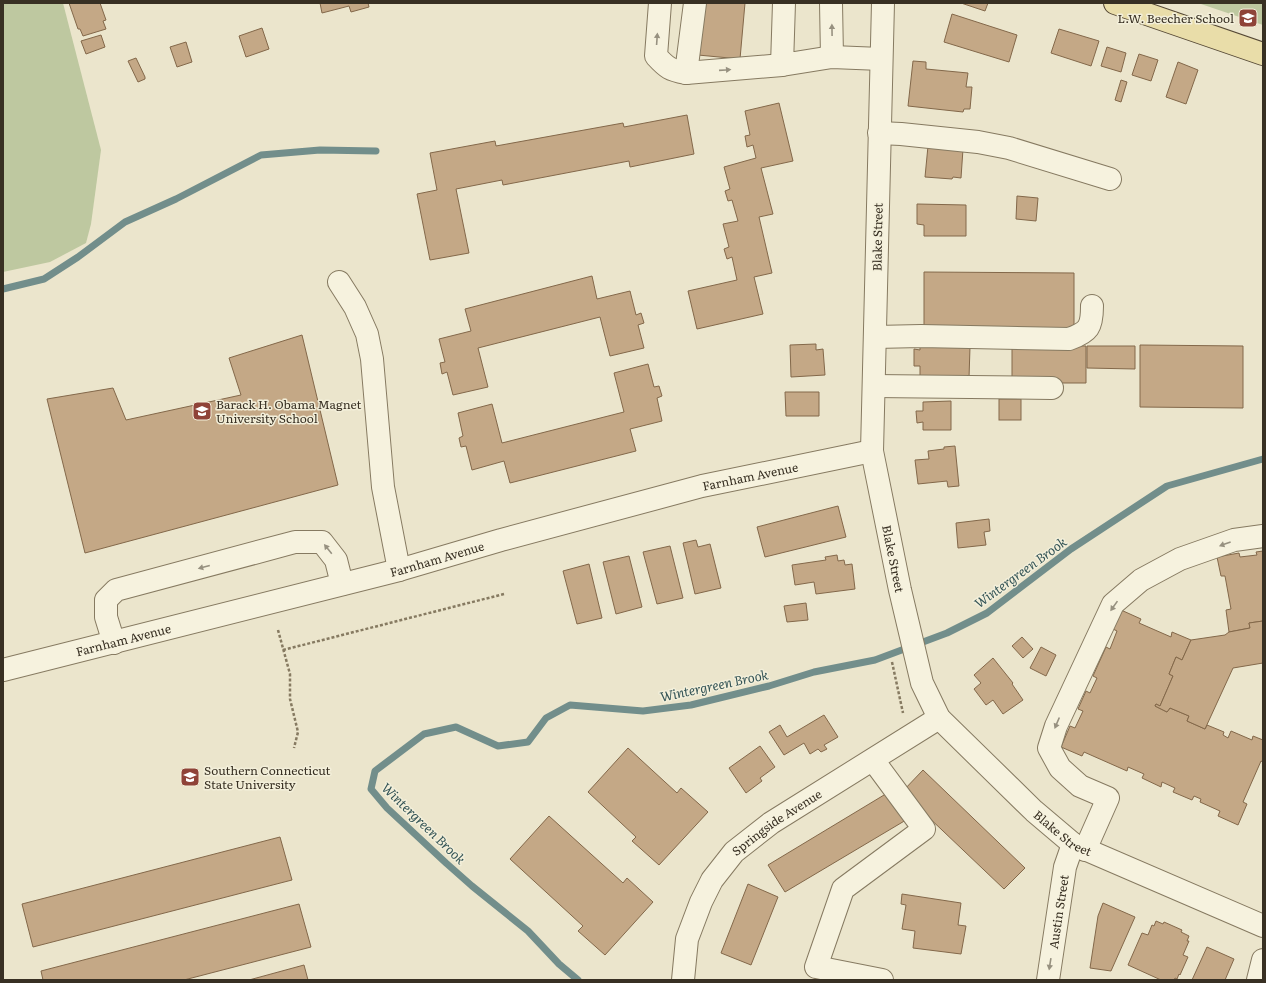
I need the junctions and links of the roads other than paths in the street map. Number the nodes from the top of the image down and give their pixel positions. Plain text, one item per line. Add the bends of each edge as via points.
1 (660, 3) edge
2 (695, 3) edge
3 (784, 3) edge
4 (832, 3) edge
5 (883, 3) edge
6 (1115, 3) edge
7 (1263, 54) edge
8 (832, 57) junction
9 (880, 59) junction
10 (782, 65) junction
11 (686, 73) junction
12 (879, 133) junction
13 (1110, 179) dead end
14 (339, 282) dead end
15 (1092, 306) dead end
16 (875, 337) junction
17 (874, 386) junction
18 (1052, 388) dead end
19 (872, 451) junction
20 (1263, 536) edge
21 (399, 570) junction
22 (342, 584) junction
23 (114, 643) junction
24 (3, 670) edge
25 (939, 718) junction
26 (873, 760) junction
27 (1079, 847) junction
28 (1263, 926) edge
29 (1263, 960) edge
30 (683, 980) edge
31 (882, 980) edge
32 (1048, 980) edge
33 (1258, 980) edge

11 -> 1 street via 665,66 656,56
2 - 11 street
3 - 10 street
8 -> 4 street
5 - 9 street, Blake Street
6 - 7 main road
8 - 9 street
8 - 10 street
9 - 12 street, Blake Street
11 -> 10 street
12 - 13 street via 978,142 1009,148
12 - 16 street, Blake Street
14 - 21 street via 355,307 367,334 372,360 383,487
15 - 16 street via 1092,319 1088,327 1082,334 1070,339
16 - 17 street, Blake Street
17 - 18 street
17 - 19 street, Blake Street
19 - 21 street, Farnham Avenue via 702,486
19 - 25 street, Blake Street via 918,672
20 -> 27 street, Austin Street via 1234,540 1180,559 1141,580 1113,604 1056,726 1049,748 1060,768 1080,786 1108,798
21 - 22 street, Farnham Avenue
22 - 23 street, Farnham Avenue
22 -> 23 street via 336,560 322,542 295,542 116,590 106,600 106,617
23 - 24 street, Farnham Avenue
25 - 26 street, Springside Avenue
25 - 27 street, Blake Street via 1034,811
26 - 30 street, Springside Avenue via 771,823 734,852 712,880 701,902 687,938
26 - 31 street via 924,829 843,889 816,967
27 - 28 street, Blake Street
27 -> 32 street, Austin Street via 1065,867
29 - 33 street

